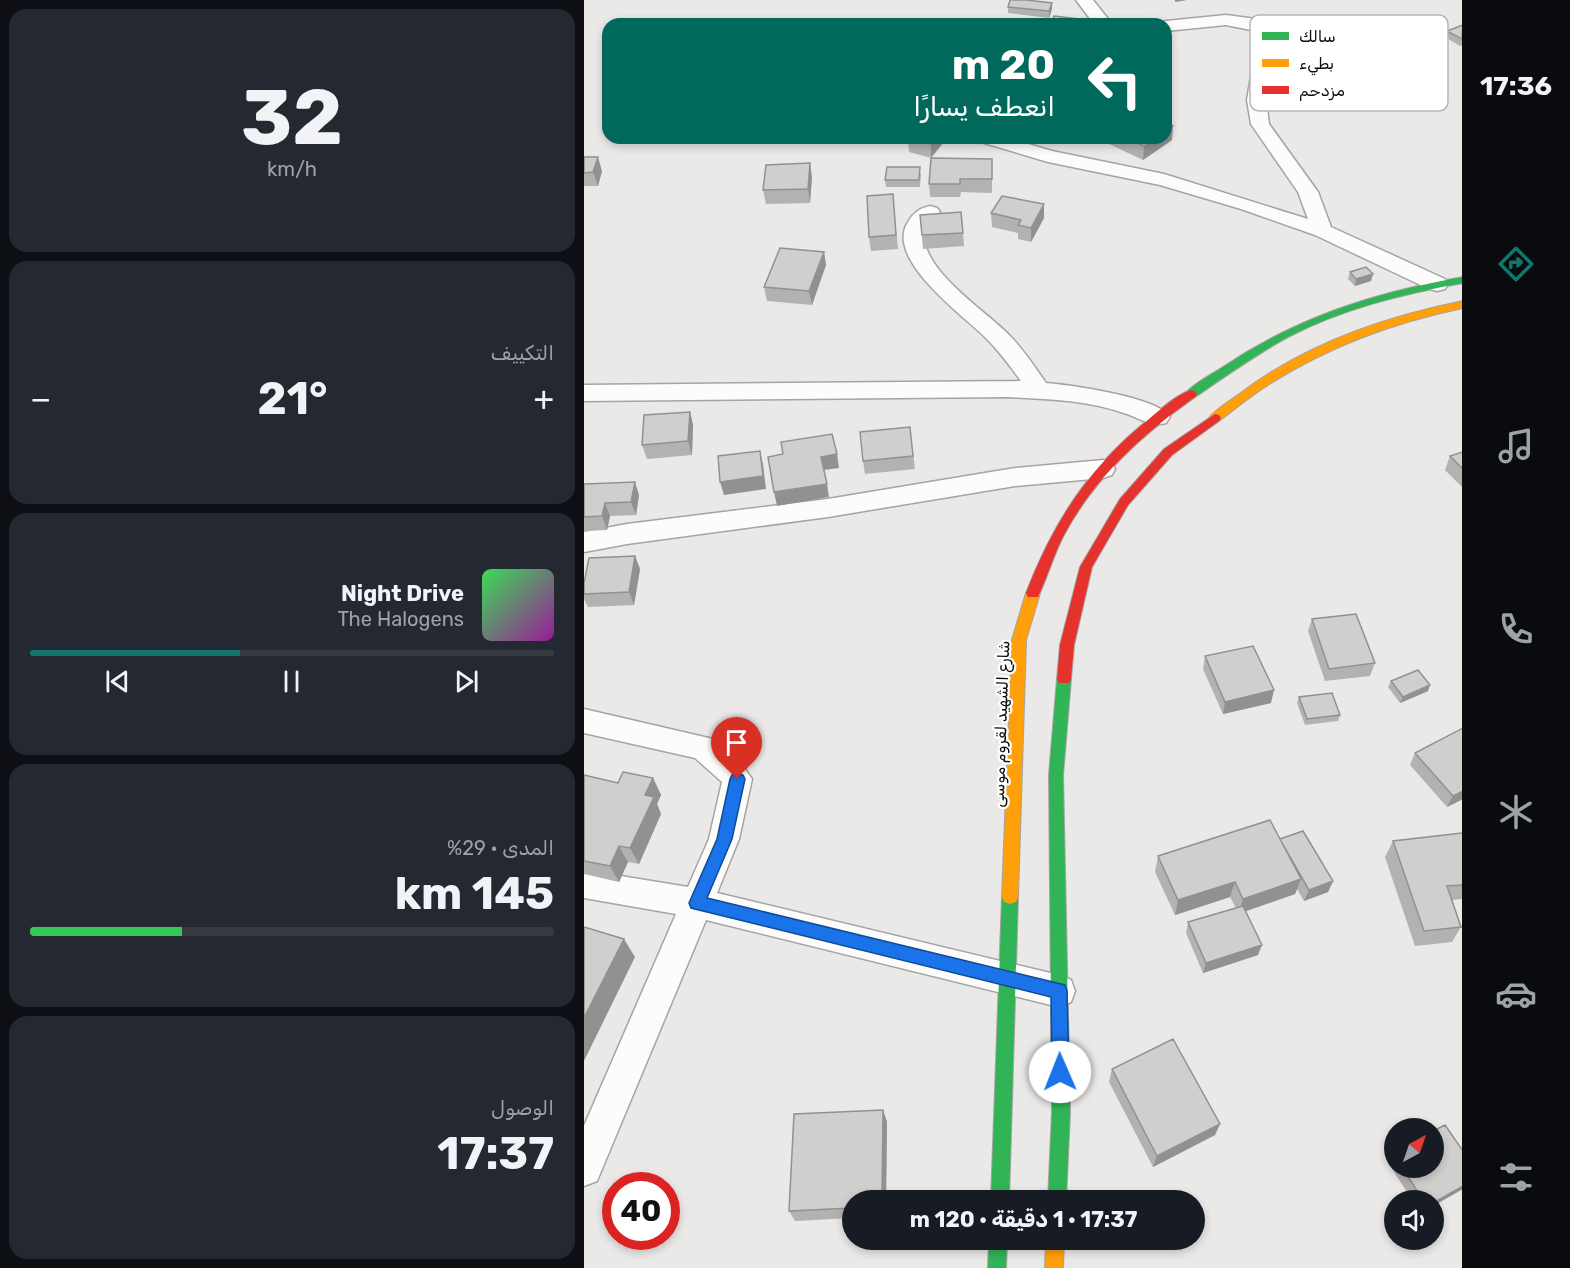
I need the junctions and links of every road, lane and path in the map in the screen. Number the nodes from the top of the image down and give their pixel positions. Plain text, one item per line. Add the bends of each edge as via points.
1 (1084, 0) edge
2 (1098, 18) edge
3 (1250, 23) edge
4 (1172, 25) edge
5 (1256, 111) edge
6 (1008, 144) edge
7 (930, 212) edge
8 (1322, 231) junction
9 (1463, 280) edge
10 (1437, 284) junction
11 (1463, 304) edge
12 (1039, 391) junction
13 (584, 393) edge
14 (1158, 417) junction
15 (1103, 469) junction
16 (584, 542) edge
17 (584, 721) edge
18 (584, 884) edge
19 (697, 903) junction
20 (1007, 978) junction
21 (1059, 991) junction
22 (584, 1168) edge
23 (1000, 1190) edge
24 (1057, 1190) edge
25 (998, 1250) edge
26 (1055, 1250) edge
27 (997, 1268) edge
28 (1054, 1268) edge

1 - 2 street
3 - 4 street via 1230,20
5 - 8 street via 1260,124 1308,192
6 - 8 street via 1164,180
7 - 12 street via 915,228 914,238 923,266 954,302 1016,356
8 - 10 street
9 - 10 street, شارع الشهيد لقروم موسى
10 - 14 street, شارع الشهيد لقروم موسى via 1329,315 1282,336
11 - 21 street via 1427,311 1350,336 1267,380 1168,452 1124,502 1085,567 1067,645 1056,775
12 - 13 street via 776,390 645,396
12 - 14 street via 1106,400
14 - 15 street, شارع الشهيد لقروم موسى
15 - 16 street via 1015,477
15 - 20 street, شارع الشهيد لقروم موسى via 1089,483 1049,549 1030,595 1019,640
17 - 19 street via 703,748 737,779 724,839
18 - 19 street
19 - 20 street
19 - 22 street
20 - 21 street
20 - 23 street, شارع الشهيد لقروم موسى
21 - 24 street
25 - 27 street
26 - 28 street

